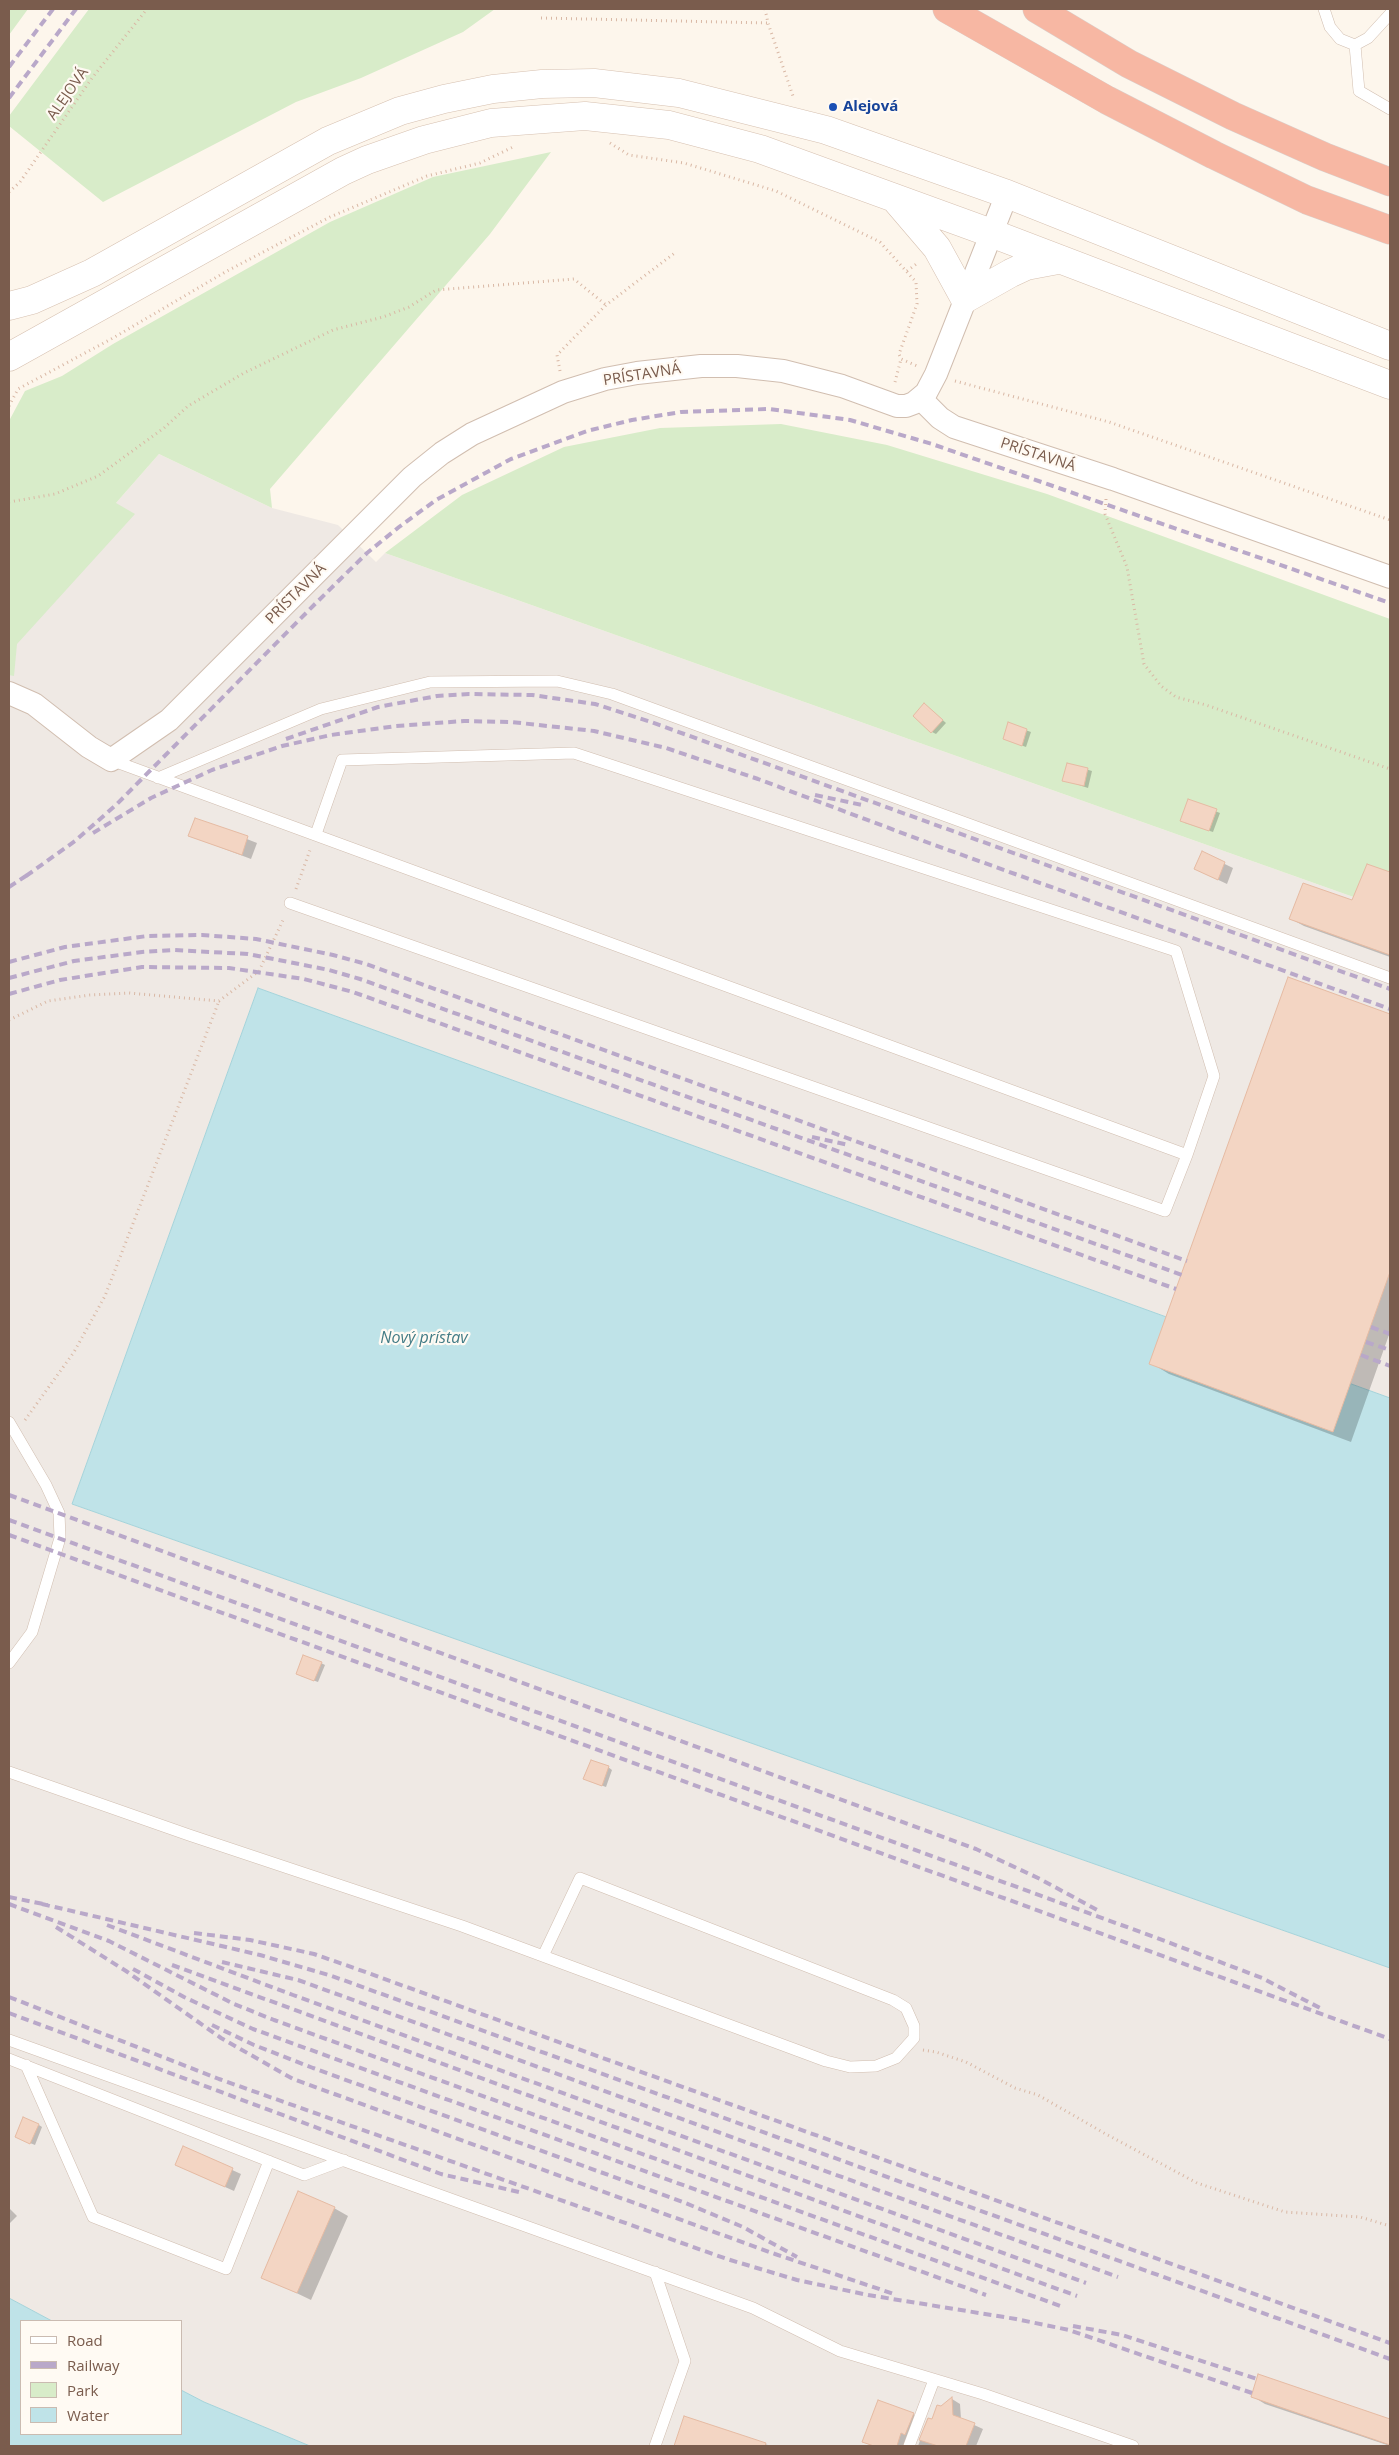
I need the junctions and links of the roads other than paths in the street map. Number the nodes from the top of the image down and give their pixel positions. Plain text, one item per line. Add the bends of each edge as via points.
1 (946, 9) edge
2 (1037, 9) edge
3 (1324, 9) edge
4 (1390, 14) edge
5 (1355, 45) junction
6 (1390, 109) edge
7 (1390, 182) edge
8 (1007, 194) junction
9 (896, 200) junction
10 (1390, 230) edge
11 (991, 233) junction
12 (1058, 260) junction
13 (965, 299) junction
14 (9, 306) edge
15 (1390, 346) edge
16 (9, 358) edge
17 (1390, 385) edge
18 (921, 399) junction
19 (1390, 577) edge
20 (9, 693) edge
21 (112, 760) junction
22 (158, 778) junction
23 (316, 834) junction
24 (290, 903) road end
25 (1390, 978) edge
26 (1187, 1155) junction
27 (9, 1422) edge
28 (9, 1663) edge
29 (9, 1772) edge
30 (543, 1956) junction
31 (9, 2040) edge
32 (9, 2059) edge
33 (26, 2066) junction
34 (344, 2160) junction
35 (269, 2162) junction
36 (655, 2272) junction
37 (934, 2380) junction
38 (655, 2446) edge
39 (909, 2446) edge
40 (1132, 2446) edge

1 - 10 highway via 1107,100 1214,155 1307,200
2 - 7 highway via 1129,64 1224,111 1325,157
3 - 5 lane via 1330,28 1340,39
4 - 5 lane via 1368,38
5 - 6 lane via 1359,92
8 - 11 street
8 - 14 main road via 798,122 713,100 629,86 542,84 470,93 400,111 335,138 92,273 32,300
8 - 15 main road
9 - 11 main road
9 - 13 main road via 938,248
9 - 16 main road via 760,149 669,125 585,116 492,124 410,144 343,171
11 - 12 main road
11 - 13 street
12 - 13 main road via 1026,266
12 - 17 main road
13 - 18 street via 936,374
18 - 19 street, PRÍSTAVNÁ via 954,427 1113,479
18 - 21 street, PRÍSTAVNÁ via 906,406 897,406 842,386 783,371 737,366 701,366 637,373 563,392 472,434 412,477 169,720
20 - 21 street via 34,704 89,747
21 - 22 lane
22 - 23 lane
22 - 25 lane via 321,709 430,682 556,681 612,694
23 - 26 lane
23 - 26 lane via 342,760 574,753 1176,951 1214,1076
24 - 26 lane via 1165,1211
27 - 28 lane via 59,1513 60,1538 32,1632
29 - 30 lane
30 - 30 lane via 580,1878 893,2000 906,2008 914,2026 914,2038 896,2058 876,2066 850,2067 826,2061
31 - 34 lane
32 - 33 lane
33 - 35 lane
33 - 35 lane via 93,2217 120,2228 226,2269
34 - 35 lane via 304,2175
34 - 36 lane
36 - 37 lane via 753,2308 840,2351
36 - 38 lane via 685,2361
37 - 39 lane
37 - 40 lane

